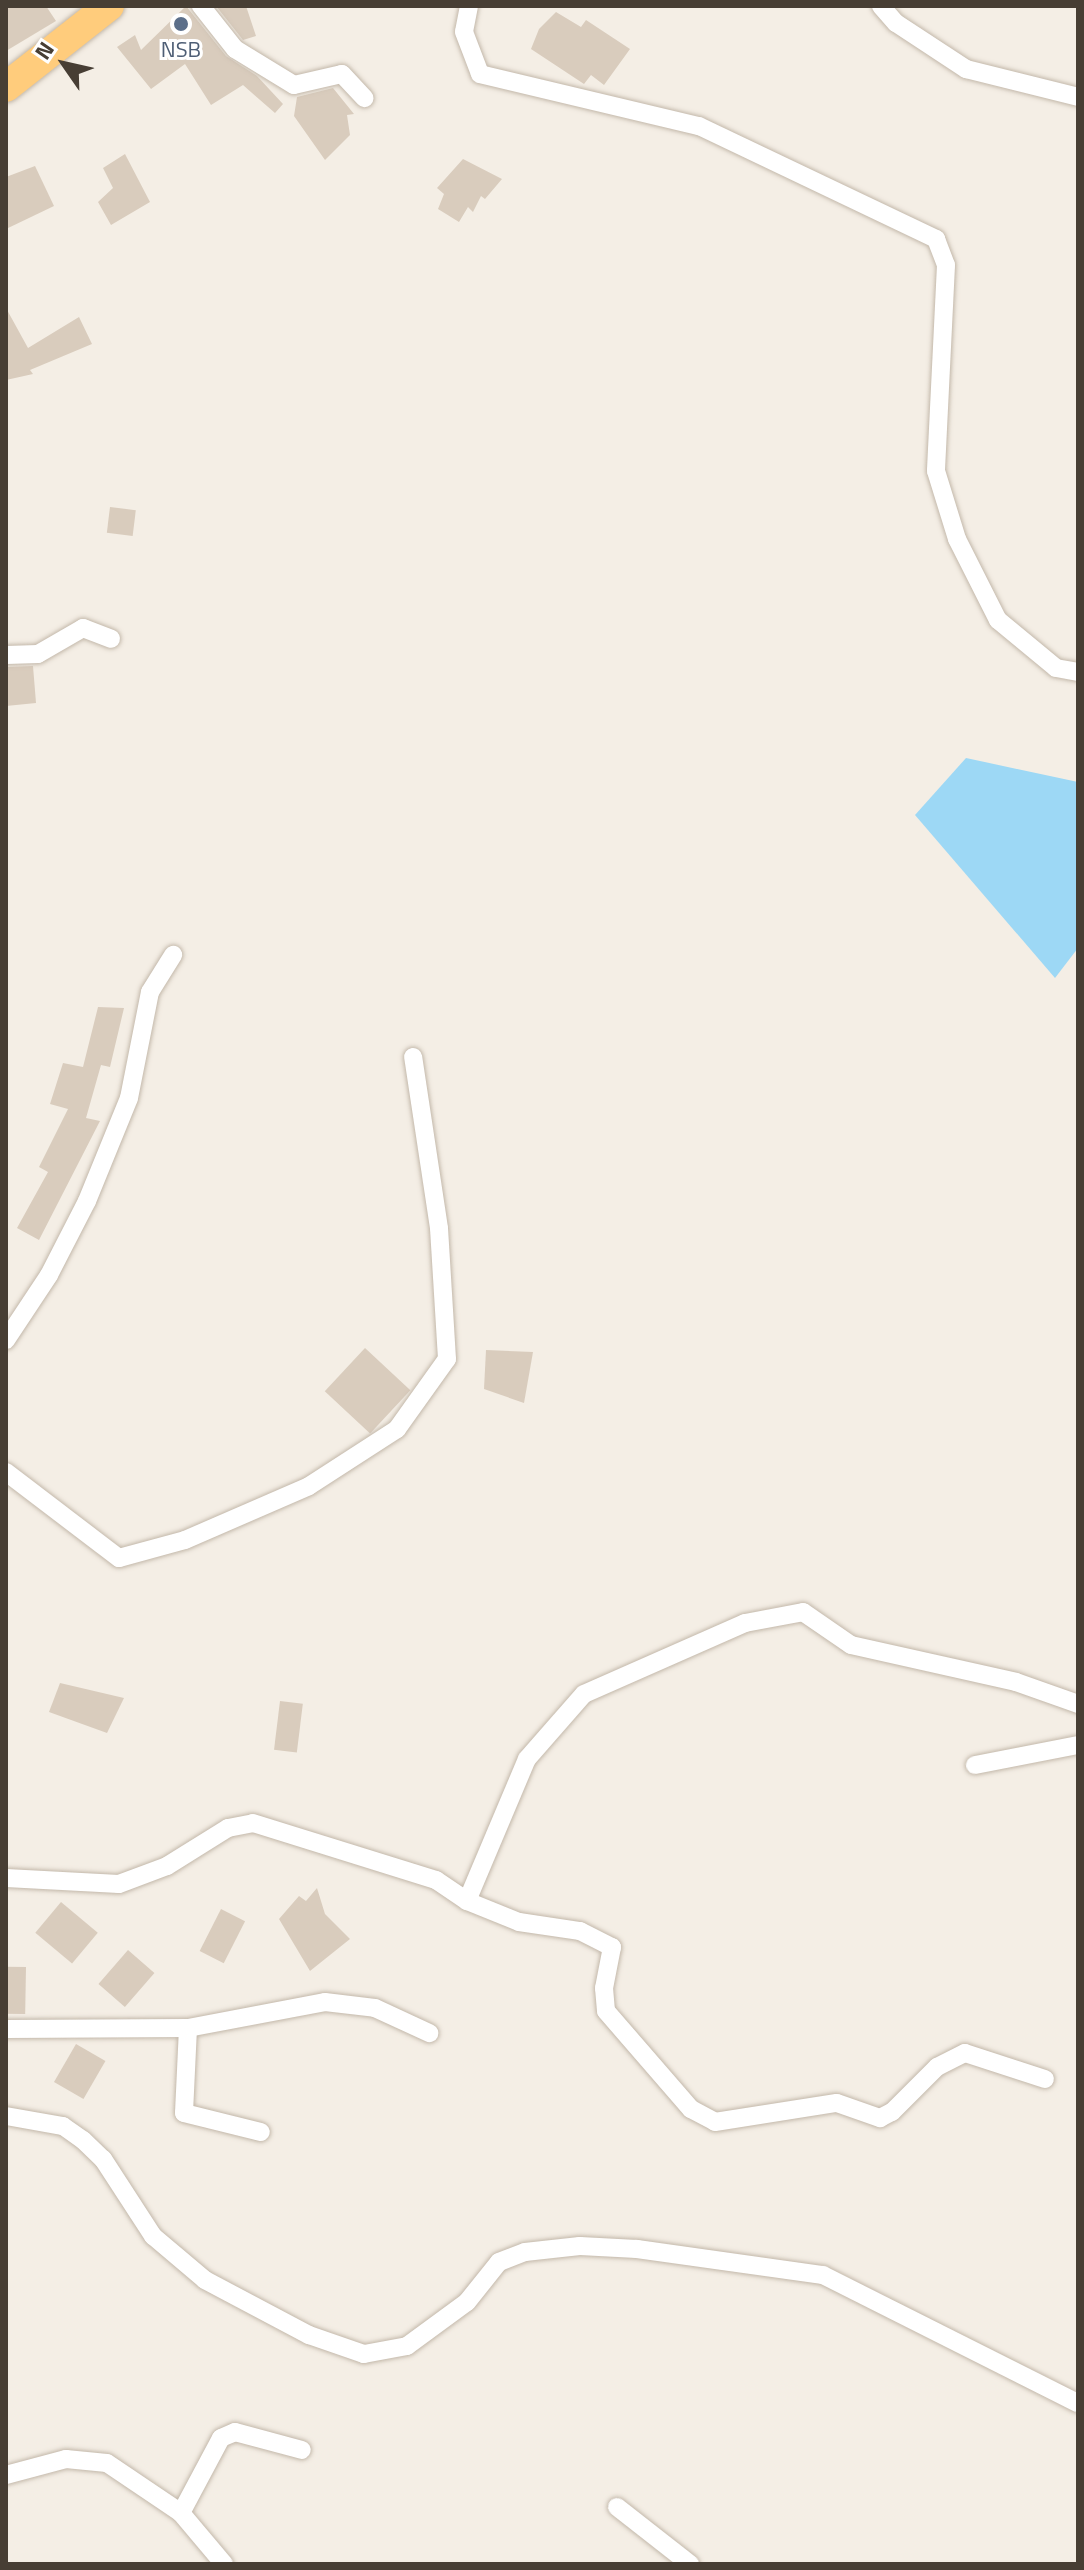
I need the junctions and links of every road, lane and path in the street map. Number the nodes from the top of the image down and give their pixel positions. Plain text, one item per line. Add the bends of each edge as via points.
1 (109, 6) edge
2 (201, 6) edge
3 (469, 6) edge
4 (881, 6) edge
5 (6, 87) edge
6 (1078, 97) edge
7 (364, 98) dead end
8 (111, 639) dead end
9 (6, 655) edge
10 (1078, 672) edge
11 (173, 955) dead end
12 (413, 1057) dead end
13 (6, 1340) edge
14 (6, 1472) edge
15 (1078, 1704) edge
16 (1078, 1745) edge
17 (975, 1765) dead end
18 (6, 1878) edge
19 (467, 1901) junction
20 (188, 2028) junction
21 (6, 2029) edge
22 (429, 2033) dead end
23 (1045, 2079) dead end
24 (6, 2116) edge
25 (261, 2132) dead end
26 (1078, 2403) edge
27 (302, 2450) dead end
28 (6, 2475) edge
29 (617, 2507) dead end
30 (181, 2513) junction
31 (224, 2564) edge
32 (690, 2564) edge

1 - 5 highway
2 - 7 street via 235,49 294,85 342,74
3 - 10 street via 464,32 480,74 699,126 936,239 946,265 936,471 957,539 998,620 1056,668
4 - 6 street via 896,23 966,69
8 - 9 street via 83,628 38,654
11 - 13 street via 150,992 129,1098 87,1201 49,1275
12 - 14 street via 439,1228 447,1359 397,1429 309,1486 185,1540 119,1558
15 - 19 street via 1016,1682 851,1645 803,1612 745,1623 584,1694 527,1759
16 - 17 street
18 - 19 street via 119,1884 167,1866 228,1828 253,1823 436,1880
19 - 23 street via 519,1922 580,1931 612,1947 604,1988 606,2011 691,2109 715,2122 837,2103 880,2118 937,2067 965,2053
20 - 21 street
20 - 22 street via 325,2002 375,2008
20 - 25 street via 184,2113
24 - 26 street via 63,2126 83,2140 103,2159 153,2236 205,2280 309,2335 364,2354 407,2346 467,2302 499,2262 525,2252 580,2246 637,2249 823,2275
27 - 30 street via 235,2432 221,2438
28 - 30 street via 66,2459 107,2463
29 - 32 street
30 - 31 street

